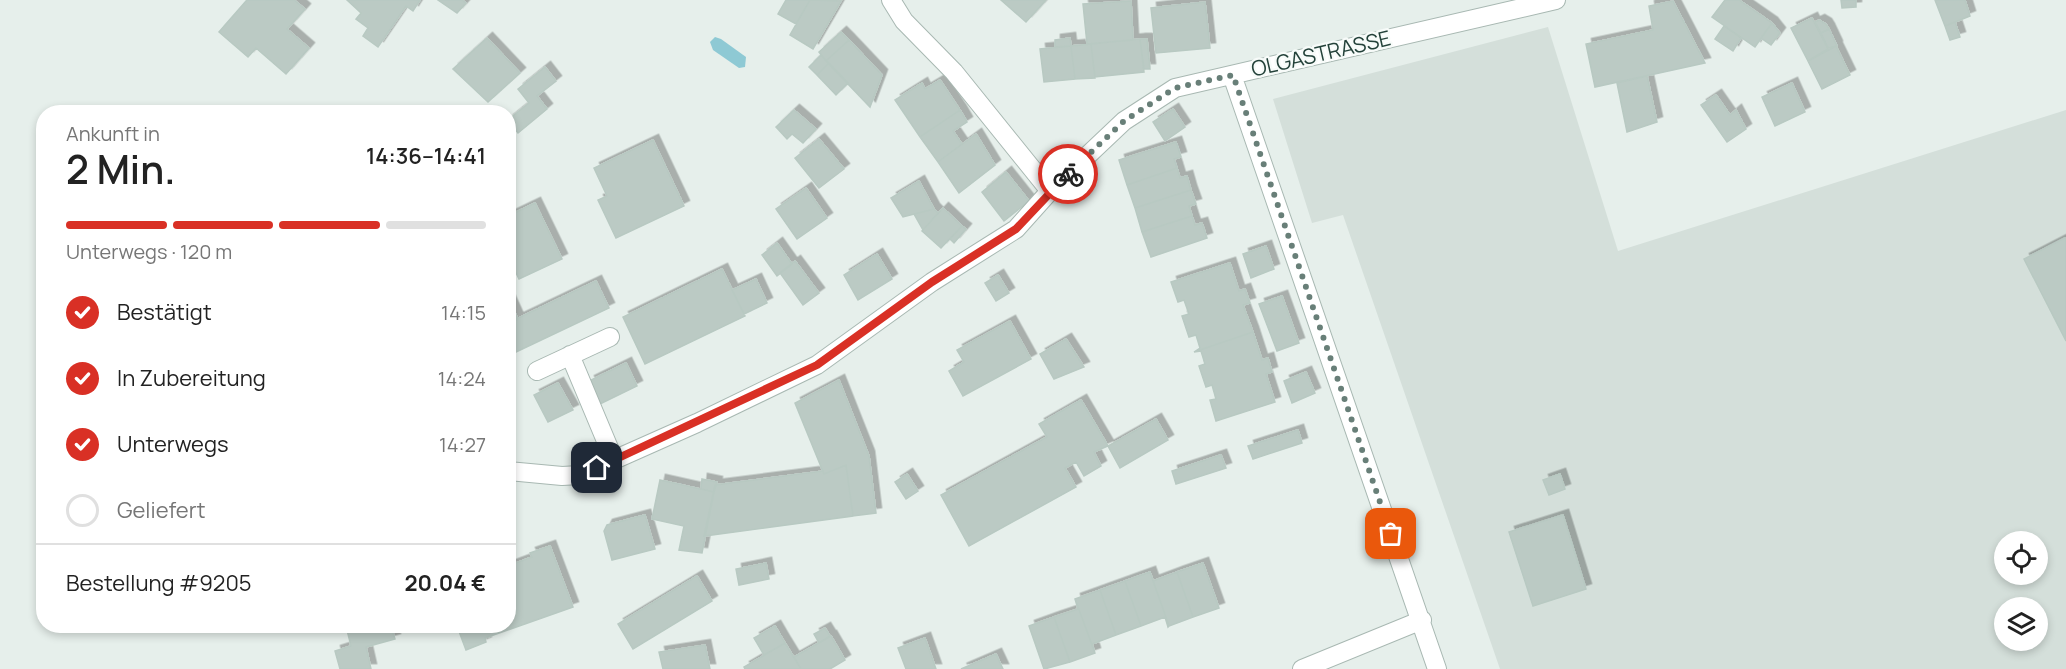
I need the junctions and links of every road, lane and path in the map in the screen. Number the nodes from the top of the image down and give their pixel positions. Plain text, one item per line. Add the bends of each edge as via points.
1 (891, 0) edge
2 (1556, 0) edge
3 (1233, 75) junction
4 (1050, 191) junction
5 (610, 337) dead end
6 (570, 355) junction
7 (537, 371) dead end
8 (614, 460) junction
9 (516, 471) edge
10 (1422, 620) junction
11 (1302, 669) edge
12 (1437, 669) edge

1 - 4 street via 904,21 954,72
2 - 3 street, OLGASTRASSE
3 - 4 street, OLGASTRASSE via 1166,93 1124,121
3 - 10 street
4 - 8 street, OLGASTRASSE via 1016,229 932,282 817,365
5 - 6 street
6 - 7 street
6 - 8 street
8 - 9 street, OLGASTRASSE via 580,475
10 - 11 street
10 - 12 street

